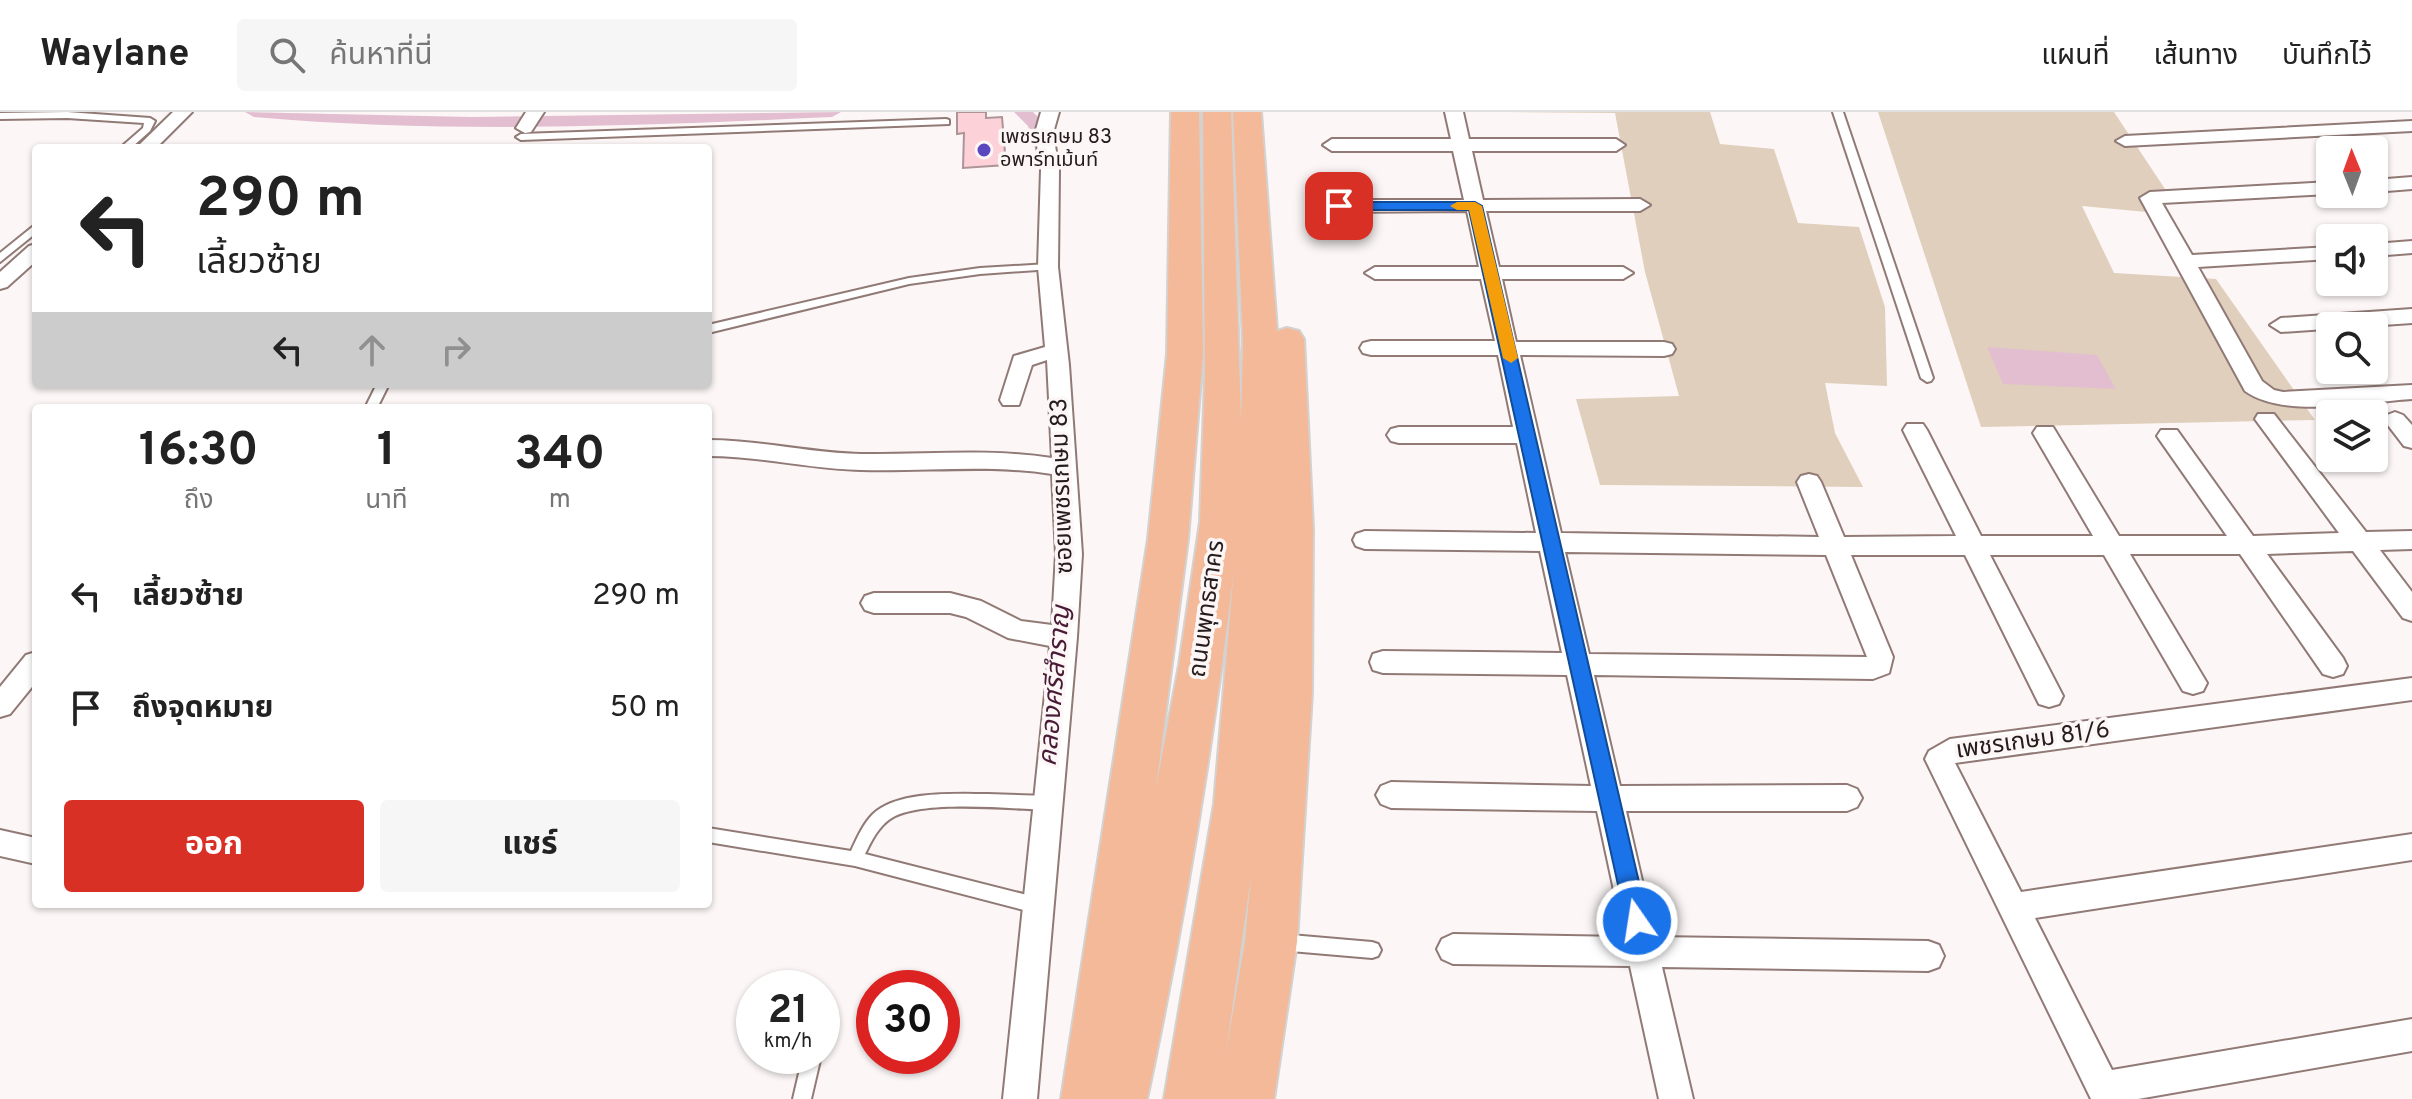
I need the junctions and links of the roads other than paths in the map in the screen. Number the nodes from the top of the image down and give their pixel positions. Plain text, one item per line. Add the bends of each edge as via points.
1 (1050, 112) edge
2 (1454, 112) edge
3 (1838, 112) edge
4 (2377, 112) edge
5 (69, 114) edge
6 (0, 116) edge
7 (1197, 117) edge
8 (1257, 117) edge
9 (177, 118) edge
10 (946, 122) dead end
11 (527, 126) edge
12 (2404, 127) edge
13 (2412, 139) edge
14 (2125, 141) dead end
15 (130, 144) edge
16 (149, 144) edge
17 (516, 144) edge
18 (1332, 145) dead end
19 (1461, 145) junction
20 (1616, 145) dead end
21 (2412, 183) edge
22 (2388, 185) edge
23 (2316, 189) edge
24 (1640, 205) dead end
25 (1339, 206) dead end
26 (1475, 206) junction
27 (32, 231) edge
28 (2412, 247) edge
29 (2388, 249) edge
30 (32, 254) edge
31 (2316, 254) edge
32 (0, 259) edge
33 (2184, 262) junction
34 (1048, 267) junction
35 (1375, 273) dead end
36 (1491, 273) junction
37 (1623, 273) dead end
38 (0, 283) edge
39 (2412, 316) edge
40 (2281, 325) dead end
41 (712, 328) edge
42 (1371, 348) dead end
43 (1509, 349) junction
44 (1664, 349) dead end
45 (1057, 352) junction
46 (1927, 378) dead end
47 (2412, 392) edge
48 (1011, 400) dead end
49 (2266, 419) dead end
50 (2395, 420) dead end
51 (1915, 430) dead end
52 (2045, 433) dead end
53 (1399, 435) dead end
54 (1527, 435) junction
55 (2169, 436) dead end
56 (2412, 440) edge
57 (712, 448) edge
58 (1064, 468) junction
59 (1809, 482) dead end
60 (1239, 523) junction
61 (1365, 540) dead end
62 (2357, 540) junction
63 (2412, 540) edge
64 (1553, 542) junction
65 (1971, 545) junction
66 (2247, 545) junction
67 (1835, 546) junction
68 (2111, 546) junction
69 (874, 603) dead end
70 (2412, 611) edge
71 (1064, 637) junction
72 (1383, 662) dead end
73 (1579, 664) junction
74 (2333, 666) dead end
75 (32, 668) edge
76 (2193, 683) dead end
77 (2412, 689) edge
78 (2049, 696) dead end
79 (0, 706) edge
80 (1391, 795) dead end
81 (1847, 798) dead end
82 (1609, 799) junction
83 (1049, 803) junction
84 (712, 836) edge
85 (0, 843) edge
86 (2412, 847) edge
87 (32, 850) edge
88 (855, 859) junction
89 (1039, 906) junction
90 (2013, 907) junction
91 (1271, 942) junction
92 (1453, 949) dead end
93 (1372, 950) dead end
94 (1644, 952) junction
95 (1928, 956) dead end
96 (2412, 1035) edge
97 (808, 1074) edge
98 (2106, 1094) edge
99 (802, 1099) edge
100 (1020, 1099) edge
101 (1089, 1099) edge
102 (1119, 1099) edge
103 (1192, 1099) edge
104 (1246, 1099) edge
105 (1676, 1099) edge

1 - 34 street, ซอยเพชรเกษม 83 via 1044,133 1050,170
2 - 19 street
3 - 46 lane
4 - 12 street
5 - 6 lane
5 - 15 lane via 150,121
7 - 60 main road, ถนนพุทธสาคร
7 - 101 main road via 1185,354 1168,539
8 - 60 main road, ถนนพุทธสาคร via 1260,343
8 - 91 main road via 1285,300 1293,529 1290,693
9 - 16 street
10 - 11 lane
11 - 17 lane
12 - 13 street
12 - 14 street
18 - 19 street
19 - 20 street
19 - 26 street
21 - 22 street
23 - 33 street via 2150,198
24 - 26 street
25 - 26 street
26 - 36 street
27 - 32 lane
28 - 29 street
30 - 38 street
31 - 33 street
33 - 47 street via 2253,386 2266,395 2283,400
34 - 41 lane via 909,281
34 - 45 street, ซอยเพชรเกษม 83
35 - 36 street
36 - 37 street
36 - 43 street
39 - 40 street
42 - 43 street
43 - 44 street
43 - 54 street
45 - 48 street via 1022,361
45 - 58 street, ซอยเพชรเกษม 83
49 - 62 street
50 - 56 street
51 - 65 street
52 - 68 street
53 - 54 street
54 - 64 street
55 - 66 street
57 - 58 street via 862,462 1001,459
58 - 71 street, ซอยเพชรเกษม 83 via 1069,554
59 - 67 street
60 - 102 main road, ถนนพุทธสาคร via 1201,665 1151,956
60 - 103 main road, ถนนพุทธสาคร via 1238,804
61 - 64 street
62 - 63 street
62 - 66 street
62 - 70 street
64 - 67 street
64 - 73 street
65 - 67 street
65 - 68 street
65 - 78 street
66 - 68 street
66 - 74 street
67 - 73 street via 1880,657 1873,668
68 - 76 street
69 - 71 street via 950,603 1017,631
71 - 83 street, ซอยเพชรเกษม 83
72 - 73 street
73 - 82 street
75 - 79 street
77 - 90 street, เพชรเกษม 81/6 via 1943,754 1940,766
80 - 82 street
81 - 82 street
82 - 94 street
83 - 88 lane via 903,807 876,822
83 - 89 street, ซอยเพชรเกษม 83
84 - 88 lane
85 - 87 street
86 - 90 street
88 - 89 lane
89 - 100 street, ซอยเพชรเกษม 83
90 - 98 street, เพชรเกษม 81/6
91 - 93 lane
91 - 104 main road
92 - 94 street
94 - 95 street
94 - 105 street
96 - 98 street
97 - 99 lane

